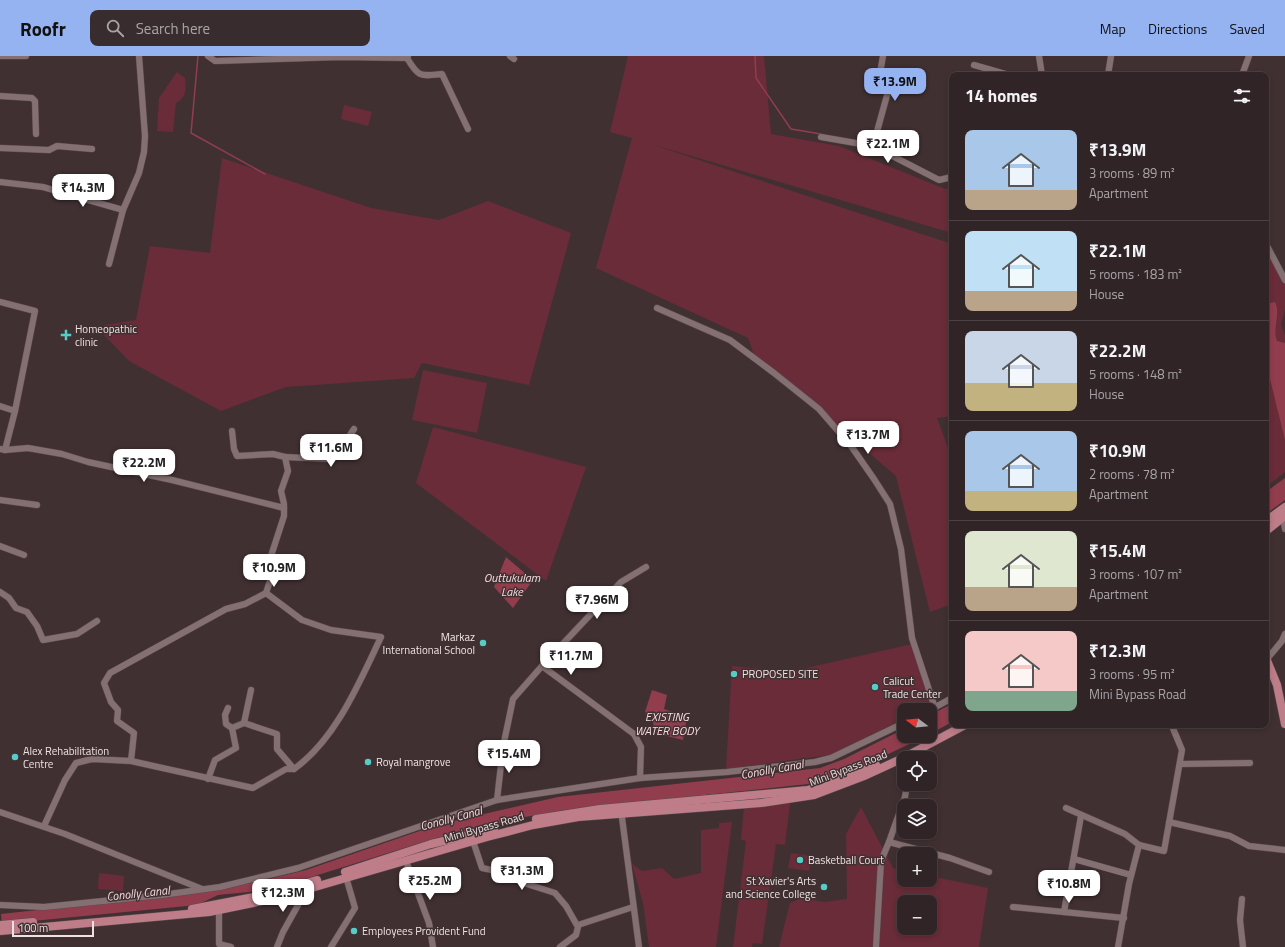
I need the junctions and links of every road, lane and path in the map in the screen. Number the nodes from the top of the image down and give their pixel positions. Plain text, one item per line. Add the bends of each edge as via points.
1 (0, 56) edge
2 (26, 56) edge
3 (139, 56) edge
4 (208, 56) edge
5 (883, 56) edge
6 (1039, 56) edge
7 (1111, 56) edge
8 (1249, 56) edge
9 (326, 57) edge
10 (407, 57) edge
11 (974, 65) dead end
12 (998, 72) edge
13 (1042, 72) edge
14 (1108, 72) edge
15 (1243, 72) edge
16 (0, 96) edge
17 (468, 128) dead end
18 (36, 134) dead end
19 (821, 137) dead end
20 (873, 146) junction
21 (0, 148) edge
22 (92, 149) dead end
23 (949, 178) edge
24 (0, 182) edge
25 (123, 210) junction
26 (1269, 250) edge
27 (109, 264) dead end
28 (1285, 280) edge
29 (0, 302) edge
30 (657, 308) dead end
31 (0, 406) edge
32 (14, 411) junction
33 (354, 429) dead end
34 (232, 431) dead end
35 (2, 449) edge
36 (285, 457) junction
37 (0, 500) edge
38 (37, 505) dead end
39 (1285, 507) edge
40 (284, 508) junction
41 (1284, 517) edge
42 (1269, 519) edge
43 (1269, 529) edge
44 (1285, 529) edge
45 (0, 546) edge
46 (24, 555) dead end
47 (646, 567) dead end
48 (0, 592) edge
49 (266, 593) junction
50 (97, 621) dead end
51 (1285, 634) edge
52 (1269, 655) edge
53 (1269, 664) edge
54 (542, 666) junction
55 (251, 690) dead end
56 (949, 700) edge
57 (930, 703) edge
58 (937, 706) edge
59 (228, 708) dead end
60 (1284, 710) edge
61 (244, 723) junction
62 (1285, 724) edge
63 (897, 726) edge
64 (232, 728) junction
65 (953, 728) edge
66 (961, 728) edge
67 (1173, 728) edge
68 (922, 751) edge
69 (131, 762) junction
70 (1250, 763) dead end
71 (897, 764) edge
72 (1180, 764) junction
73 (294, 769) junction
74 (640, 778) junction
75 (208, 779) junction
76 (906, 791) edge
77 (497, 800) junction
78 (1066, 808) dead end
79 (621, 810) junction
80 (0, 812) edge
81 (1081, 816) junction
82 (1169, 822) junction
83 (44, 826) junction
84 (473, 841) junction
85 (889, 842) junction
86 (1139, 845) junction
87 (1285, 850) edge
88 (1074, 859) junction
89 (406, 861) junction
90 (989, 872) dead end
91 (1131, 876) junction
92 (346, 877) junction
93 (307, 889) junction
94 (203, 890) junction
95 (1242, 900) dead end
96 (0, 905) edge
97 (633, 907) junction
98 (1013, 907) dead end
99 (219, 910) junction
100 (1064, 912) junction
101 (1124, 918) junction
102 (0, 925) edge
103 (578, 925) junction
104 (0, 931) edge
105 (231, 947) edge
106 (277, 947) edge
107 (331, 947) edge
108 (433, 947) edge
109 (560, 947) edge
110 (639, 947) edge
111 (876, 947) edge
112 (1118, 947) edge
113 (1243, 947) edge

1 - 2 street
3 - 25 street via 144,152 139,173
4 - 9 street via 215,61
5 - 20 street via 879,79 889,88
6 - 13 street
7 - 14 street
8 - 15 street
9 - 10 street
10 - 17 street via 422,76 442,74
11 - 12 street
16 - 18 street via 32,98 35,101
19 - 20 street
20 - 23 street via 939,180
21 - 22 street via 49,150 57,146
24 - 25 street via 43,187
25 - 27 street
26 - 28 street
29 - 32 street via 35,311
30 - 57 street via 730,340 774,373 819,409 851,446 874,479 890,504 901,549 912,638
31 - 32 street
32 - 35 street
33 - 36 street via 344,444 328,459
34 - 36 street via 237,456 273,454
35 - 40 street via 28,448 62,454
36 - 40 street via 288,471 281,491
37 - 38 street
39 - 42 main road
40 - 49 street via 272,556 272,575
41 - 43 main road
41 - 44 street
45 - 46 street
47 - 54 street via 621,582
48 - 50 street via 9,598 16,608 27,612 43,640 77,634
49 - 69 street via 245,604 226,608 110,673 104,683 111,702 118,710 117,721 134,733
49 - 73 street via 302,620 331,630 380,637 363,674 324,740
51 - 52 street
53 - 60 main road
54 - 74 street via 634,734 641,747
54 - 77 street via 513,699 502,747
55 - 61 street
56 - 58 street
59 - 64 street via 225,715 226,724
60 - 62 main road
61 - 64 street
61 - 73 street via 277,734 276,749
63 - 74 street via 832,758 815,762
64 - 75 street via 236,748 215,760
65 - 79 main road, Mini Bypass Road via 856,774 808,790
66 - 68 main road, Mini Bypass Road
67 - 72 street via 1182,750
69 - 75 street
69 - 83 street via 92,759 76,763 65,780
70 - 72 street
71 - 79 main road, Mini Bypass Road via 814,795 761,803
72 - 82 street
73 - 75 street via 286,769 253,788
74 - 77 street
76 - 85 street
77 - 94 street via 298,868
78 - 81 street
79 - 84 main road, Mini Bypass Road via 540,824
79 - 97 street
79 - 102 main road, Mini Bypass Road via 554,815 443,841 264,894 182,911
80 - 83 street
81 - 86 street via 1125,834
81 - 88 street
82 - 86 street via 1164,851
82 - 87 street via 1230,836 1249,846
83 - 94 street
84 - 89 main road, Mini Bypass Road
84 - 103 street via 482,868 516,875 528,884 555,893
85 - 90 street via 950,858
85 - 111 street via 881,861
86 - 91 street
88 - 91 street
88 - 100 street
89 - 92 main road, Mini Bypass Road
89 - 108 street via 429,923
91 - 101 street
92 - 93 main road, Mini Bypass Road
92 - 107 street via 355,908
93 - 99 main road, Mini Bypass Road
93 - 106 street via 282,932
94 - 96 street via 44,907
95 - 113 street via 1240,920
97 - 103 street
97 - 110 street
98 - 100 street
99 - 104 main road, Mini Bypass Road
99 - 105 street via 219,944
100 - 101 street
101 - 112 street
103 - 109 street via 576,935

